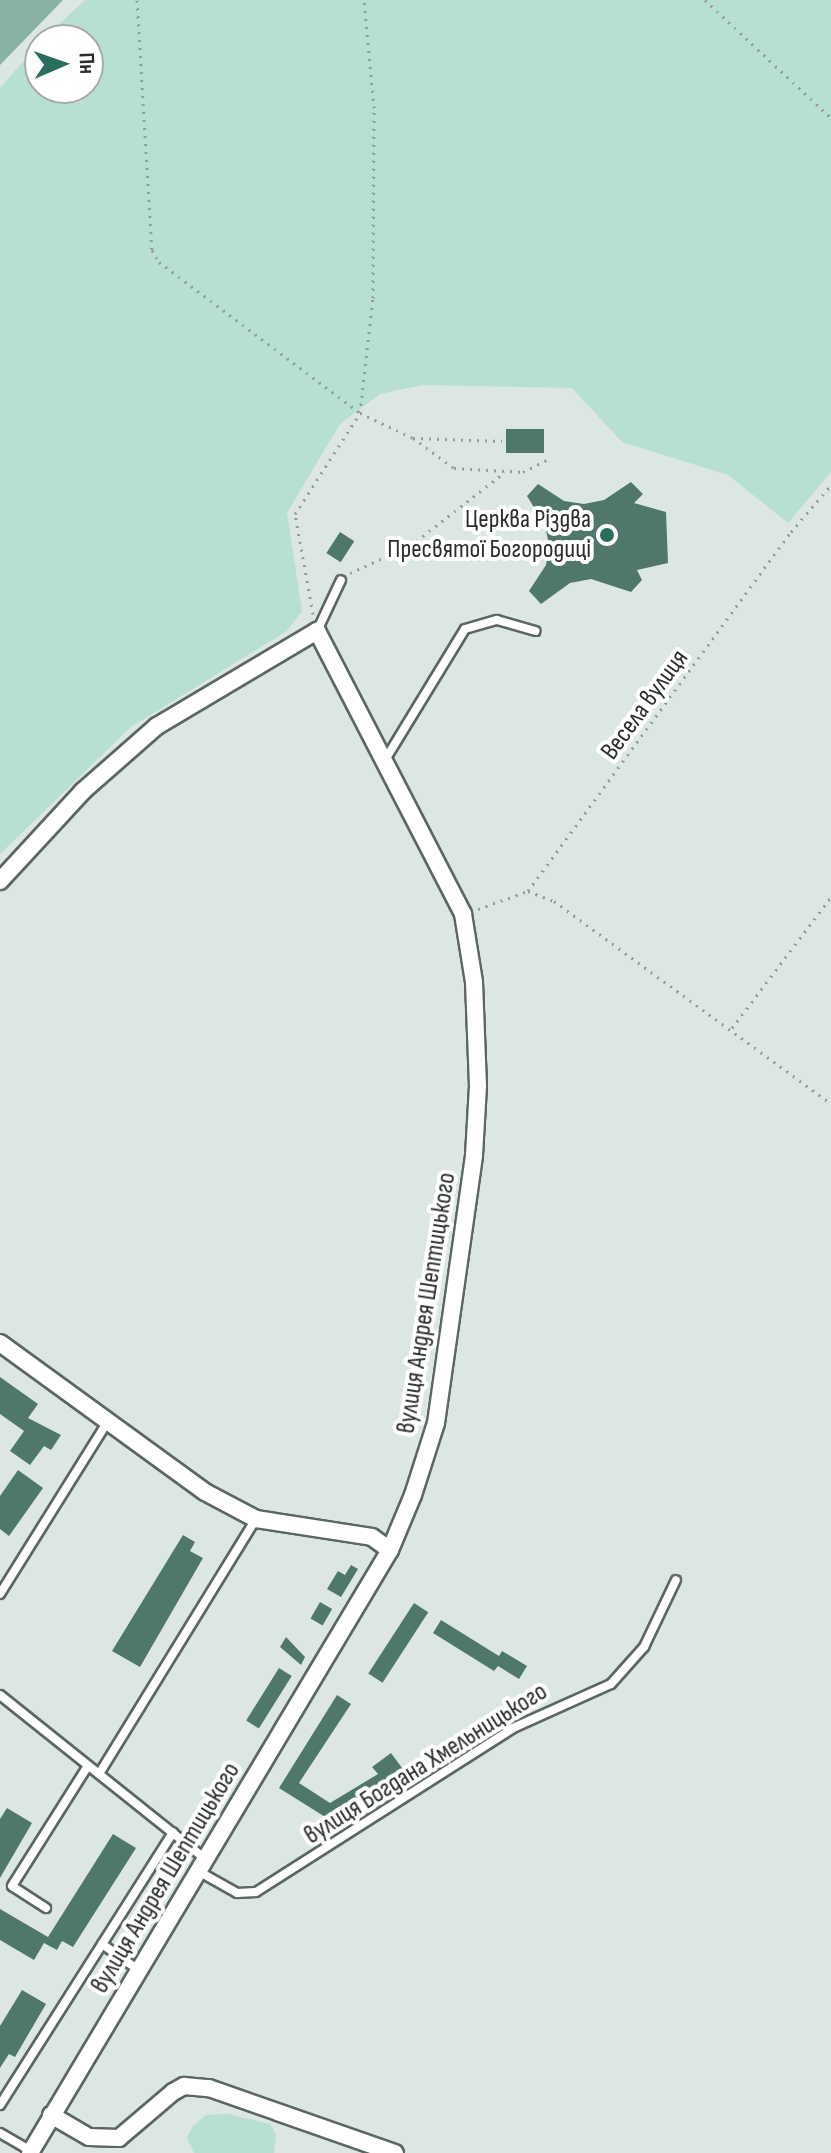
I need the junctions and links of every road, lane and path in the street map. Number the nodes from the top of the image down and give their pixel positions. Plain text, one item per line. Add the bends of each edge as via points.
1 (137, 0) edge
2 (364, 0) edge
3 (705, 0) edge
4 (831, 118) edge
5 (360, 413) junction
6 (413, 438) junction
7 (502, 441) dead end
8 (547, 460) dead end
9 (505, 472) junction
10 (831, 485) edge
11 (341, 580) joint
12 (317, 631) junction
13 (535, 631) dead end
14 (385, 760) junction
15 (0, 881) edge
16 (528, 891) junction
17 (831, 897) edge
18 (463, 914) junction
19 (732, 1028) junction
20 (831, 1104) edge
21 (0, 1343) edge
22 (107, 1423) junction
23 (256, 1519) junction
24 (390, 1550) junction
25 (676, 1580) dead end
26 (0, 1594) edge
27 (0, 1695) edge
28 (88, 1766) junction
29 (99, 1774) junction
30 (173, 1832) junction
31 (201, 1864) junction
32 (46, 1908) dead end
33 (102, 1944) junction
34 (140, 1971) junction
35 (0, 2105) edge
36 (51, 2115) junction
37 (0, 2133) edge
38 (30, 2152) edge
39 (395, 2153) edge

1 - 5 path via 152,250 159,262
2 - 5 path via 377,195 373,298
3 - 4 path
5 - 6 path
5 - 12 path via 295,514
6 - 7 path
6 - 9 path via 454,468
8 - 9 path via 536,468
9 - 11 path via 410,546 365,562
10 - 16 path, Весела вулиця
11 - 12 lane
12 - 14 street, вулиця Андрея Шептицького
12 - 15 street via 157,726 83,791
13 - 14 lane via 497,620 465,629
14 - 18 street, вулиця Андрея Шептицького
16 - 18 path
16 - 19 path via 554,901
17 - 19 path
18 - 24 street, вулиця Андрея Шептицького via 474,982 474,1156 436,1423
19 - 20 path
21 - 22 street
22 - 23 street via 205,1492
22 - 26 lane
23 - 24 street via 358,1534
23 - 29 lane
24 - 31 street, вулиця Андрея Шептицького
25 - 31 lane, вулиця Богдана Хмельницького via 644,1647 611,1684 513,1728 256,1892 237,1893
27 - 28 lane, вулиця Богдана Хмельницького
28 - 29 lane, вулиця Богдана Хмельницького
28 - 32 lane via 12,1886
29 - 30 lane, вулиця Богдана Хмельницького
30 - 31 lane, вулиця Богдана Хмельницького
30 - 33 lane
31 - 34 street, вулиця Андрея Шептицького
33 - 34 lane
33 - 35 lane
34 - 36 street, вулиця Андрея Шептицького
36 - 38 street, вулиця Андрея Шептицького
36 - 39 street via 89,2137 119,2138 173,2092 184,2086 209,2088
37 - 38 lane

